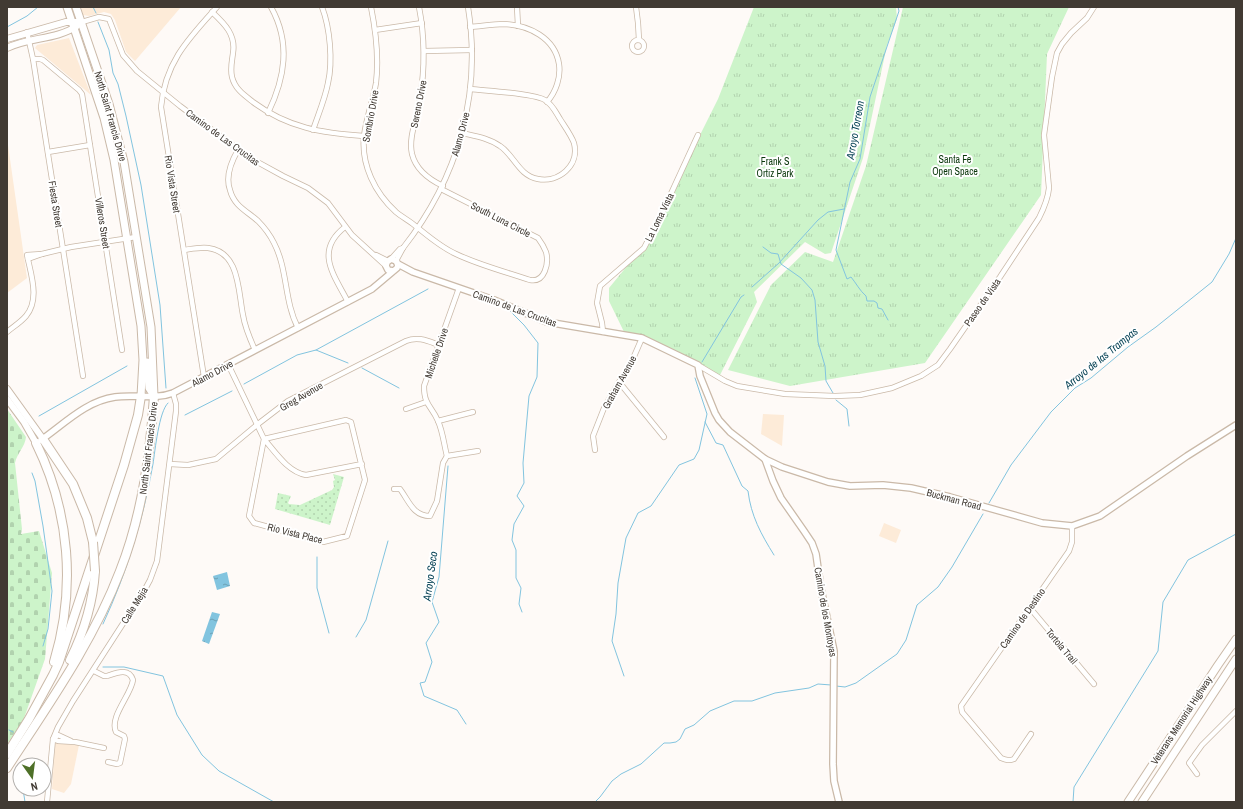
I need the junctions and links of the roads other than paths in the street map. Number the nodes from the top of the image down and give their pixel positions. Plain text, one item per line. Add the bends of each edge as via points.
1 (67, 7) edge
2 (76, 7) edge
3 (217, 7) edge
4 (271, 7) edge
5 (322, 7) edge
6 (371, 7) edge
7 (419, 7) edge
8 (468, 7) edge
9 (517, 7) edge
10 (636, 7) edge
11 (1094, 7) edge
12 (212, 12) junction
13 (84, 22) junction
14 (422, 23) junction
15 (73, 25) junction
16 (518, 26) junction
17 (470, 27) junction
18 (375, 30) junction
19 (27, 32) junction
20 (7, 39) edge
21 (639, 40) dead end
22 (29, 41) junction
23 (7, 48) edge
24 (472, 50) junction
25 (424, 51) junction
26 (33, 59) junction
27 (470, 90) junction
28 (162, 92) junction
29 (548, 102) junction
30 (268, 113) junction
31 (313, 130) junction
32 (462, 133) junction
33 (698, 135) dead end
34 (364, 136) junction
35 (90, 145) junction
36 (238, 150) junction
37 (48, 152) junction
38 (442, 188) junction
39 (345, 227) junction
40 (418, 228) junction
41 (136, 237) junction
42 (127, 238) junction
43 (106, 242) junction
44 (403, 248) junction
45 (63, 249) junction
46 (184, 250) junction
47 (397, 263) junction
48 (388, 264) junction
49 (394, 271) junction
50 (413, 272) junction
51 (512, 274) joint
52 (383, 278) junction
53 (459, 288) junction
54 (348, 302) junction
55 (298, 328) junction
56 (7, 332) edge
57 (603, 332) junction
58 (642, 338) junction
59 (143, 343) junction
60 (439, 345) junction
61 (122, 350) dead end
62 (256, 350) junction
63 (228, 364) junction
64 (698, 365) junction
65 (83, 376) dead end
66 (204, 377) junction
67 (618, 382) junction
68 (7, 389) edge
69 (173, 393) junction
70 (141, 396) junction
71 (154, 396) junction
72 (7, 399) edge
73 (426, 402) junction
74 (406, 410) dead end
75 (473, 412) dead end
76 (438, 421) junction
77 (258, 424) junction
78 (1236, 425) edge
79 (664, 437) dead end
80 (264, 439) junction
81 (39, 441) junction
82 (595, 450) dead end
83 (478, 451) dead end
84 (446, 456) junction
85 (765, 460) junction
86 (170, 464) junction
87 (362, 464) junction
88 (394, 490) dead end
89 (1072, 526) junction
90 (1030, 608) junction
91 (1236, 639) edge
92 (1236, 659) edge
93 (94, 671) junction
94 (1094, 684) dead end
95 (46, 688) junction
96 (50, 701) junction
97 (1236, 711) edge
98 (1031, 734) dead end
99 (53, 739) junction
100 (104, 748) dead end
101 (7, 754) edge
102 (108, 762) dead end
103 (7, 768) edge
104 (1197, 774) dead end
105 (48, 802) edge
106 (839, 802) edge
107 (1128, 802) edge
108 (1142, 802) edge

1 - 15 highway, North Saint Francis Drive
2 - 13 highway, North Saint Francis Drive
3 - 12 street, Rio Vista Street
4 - 30 street via 280,30 284,53 282,77
5 - 31 street via 329,33 329,82
6 - 18 street, Sombrio Drive
7 - 14 street, Sereno Drive
8 - 17 street, Alamo Drive
9 - 16 street
10 - 21 street
11 - 64 street, Paseo de Vista via 1057,53 1044,135 1049,188 1044,208 1000,277 938,365 921,376 892,388 860,395 835,396 785,394 738,386
12 - 28 street, Rio Vista Street via 176,56
12 - 30 street via 232,36 234,48 231,68 235,84 242,94
13 - 15 main road
13 - 28 street via 99,16 109,19 127,60
13 - 41 highway, North Saint Francis Drive via 117,130
14 - 18 street
14 - 25 street, Sereno Drive
15 - 19 main road
15 - 22 main road via 58,35
15 - 42 highway, North Saint Francis Drive via 108,132
16 - 17 street via 499,24
16 - 29 street via 543,36 557,57 560,69
17 - 24 street, Alamo Drive
18 - 34 street, Sombrio Drive via 376,82
19 - 20 main road
19 - 22 street, Fiesta Street
22 - 23 main road
22 - 26 street, Fiesta Street
24 - 25 street
24 - 27 street, Alamo Drive
25 - 38 street, Sereno Drive via 422,90 411,148 420,170
26 - 35 street, Villeros Street via 43,60 79,90
26 - 37 street, Fiesta Street
27 - 29 street via 538,97
27 - 32 street, Alamo Drive
28 - 36 street, Camino de Las Crucitas
28 - 46 street, Rio Vista Street via 161,106
29 - 32 street via 574,144 573,161 566,172 558,177 547,180 525,174 496,143
30 - 31 street via 291,124
31 - 34 street
32 - 38 street, Alamo Drive
33 - 57 street, La Loma Vista via 644,248 600,286 597,303
34 - 40 street, Sombrio Drive via 366,161 374,185 393,210
35 - 37 street
35 - 43 street, Villeros Street
36 - 39 street, Camino de Las Crucitas via 308,188 328,203
36 - 55 street via 230,166 229,189 238,206 264,227 274,242 281,259 290,310
37 - 45 street, Fiesta Street
38 - 40 street, Alamo Drive
38 - 51 street, South Luna Circle via 540,241 547,258 542,276 533,281
39 - 48 street, Camino de Las Crucitas via 355,239
39 - 54 street via 332,240 328,254 331,269
40 - 44 street, Alamo Drive
40 - 51 street, Sombrio Drive via 452,252
41 - 42 street
41 - 71 highway, North Saint Francis Drive via 150,328
42 - 43 street
42 - 59 highway, North Saint Francis Drive
43 - 45 street
43 - 61 street, Villeros Street
44 - 47 street, Alamo Drive
44 - 48 street, Alamo Drive
45 - 56 street via 28,257 34,292 33,301 26,316
45 - 65 street, Fiesta Street
46 - 62 street via 212,248 229,260 236,273 245,325
46 - 66 street, Rio Vista Street
47 - 48 street via 394,260
47 - 49 street via 398,267
47 - 50 street, Camino de Las Crucitas
48 - 49 street via 390,271
48 - 52 street, Alamo Drive
49 - 50 street, Camino de Las Crucitas
49 - 52 street, Alamo Drive
50 - 53 street, Camino de Las Crucitas
52 - 54 street, Alamo Drive via 372,289
53 - 57 street, Camino de Las Crucitas via 547,322
53 - 60 street, Michelle Drive
54 - 55 street, Alamo Drive
55 - 62 street, Alamo Drive
57 - 58 street, Camino de Las Crucitas
58 - 64 street, Camino de Las Crucitas
58 - 67 street, Graham Avenue via 632,361
59 - 70 highway, North Saint Francis Drive
59 - 71 highway via 147,356 149,388
60 - 73 street, Michelle Drive via 424,386
60 - 77 street, Greg Avenue via 421,339 406,341 288,401
62 - 63 street, Alamo Drive
63 - 66 street, Alamo Drive
63 - 77 street
64 - 85 street, Buckman Road via 700,376 719,420
66 - 69 street, Alamo Drive
67 - 79 street
67 - 82 street, Graham Avenue via 593,436
68 - 81 main road
69 - 71 street, Alamo Drive
69 - 86 street, Calle Mejia via 176,411
70 - 71 street, Alamo Drive
70 - 81 street, Alamo Drive via 116,397 99,402 84,409
70 - 95 highway, North Saint Francis Drive via 124,465 54,675
71 - 96 highway, North Saint Francis Drive via 145,482 128,548 99,618
72 - 81 main road
73 - 74 street
73 - 76 street
75 - 76 street
76 - 84 street
77 - 80 street
77 - 86 street, Greg Avenue via 212,460 188,465
78 - 89 street, Buckman Road via 1100,516
80 - 87 street via 298,474 312,474
80 - 87 street, Rio Vista Place via 346,420 351,422
80 - 87 street, Rio Vista Place via 249,516 254,523 323,542 347,536 365,480
81 - 95 highway via 64,527 67,560 63,621
81 - 96 highway, bridge via 73,484 87,518 93,542 95,571 88,618
83 - 84 street
84 - 88 street via 437,501 430,516 417,513 400,489
85 - 89 street, Buckman Road via 828,482 850,486 883,485 911,488 950,496 1042,524
85 - 106 street, Camino de los Montoyas via 781,498 812,543 816,554 834,651 833,764
86 - 93 street, Calle Mejia via 157,561 144,591
89 - 90 street, Camino de Destino via 1069,551
90 - 94 street, Tortola Trail
90 - 98 street, Camino de Destino via 961,706 962,712 1005,760 1014,759
91 - 107 highway, Veterans Memorial Highway
92 - 108 highway, Veterans Memorial Highway
93 - 99 street, Calle Mejia via 73,701
93 - 102 street via 104,676 126,672 133,680 114,727 125,739 120,763
95 - 101 highway, North Saint Francis Drive
96 - 103 highway, North Saint Francis Drive
97 - 104 street via 1202,745 1189,764
99 - 100 street via 58,735 71,741
99 - 105 street, Calle Mejia

